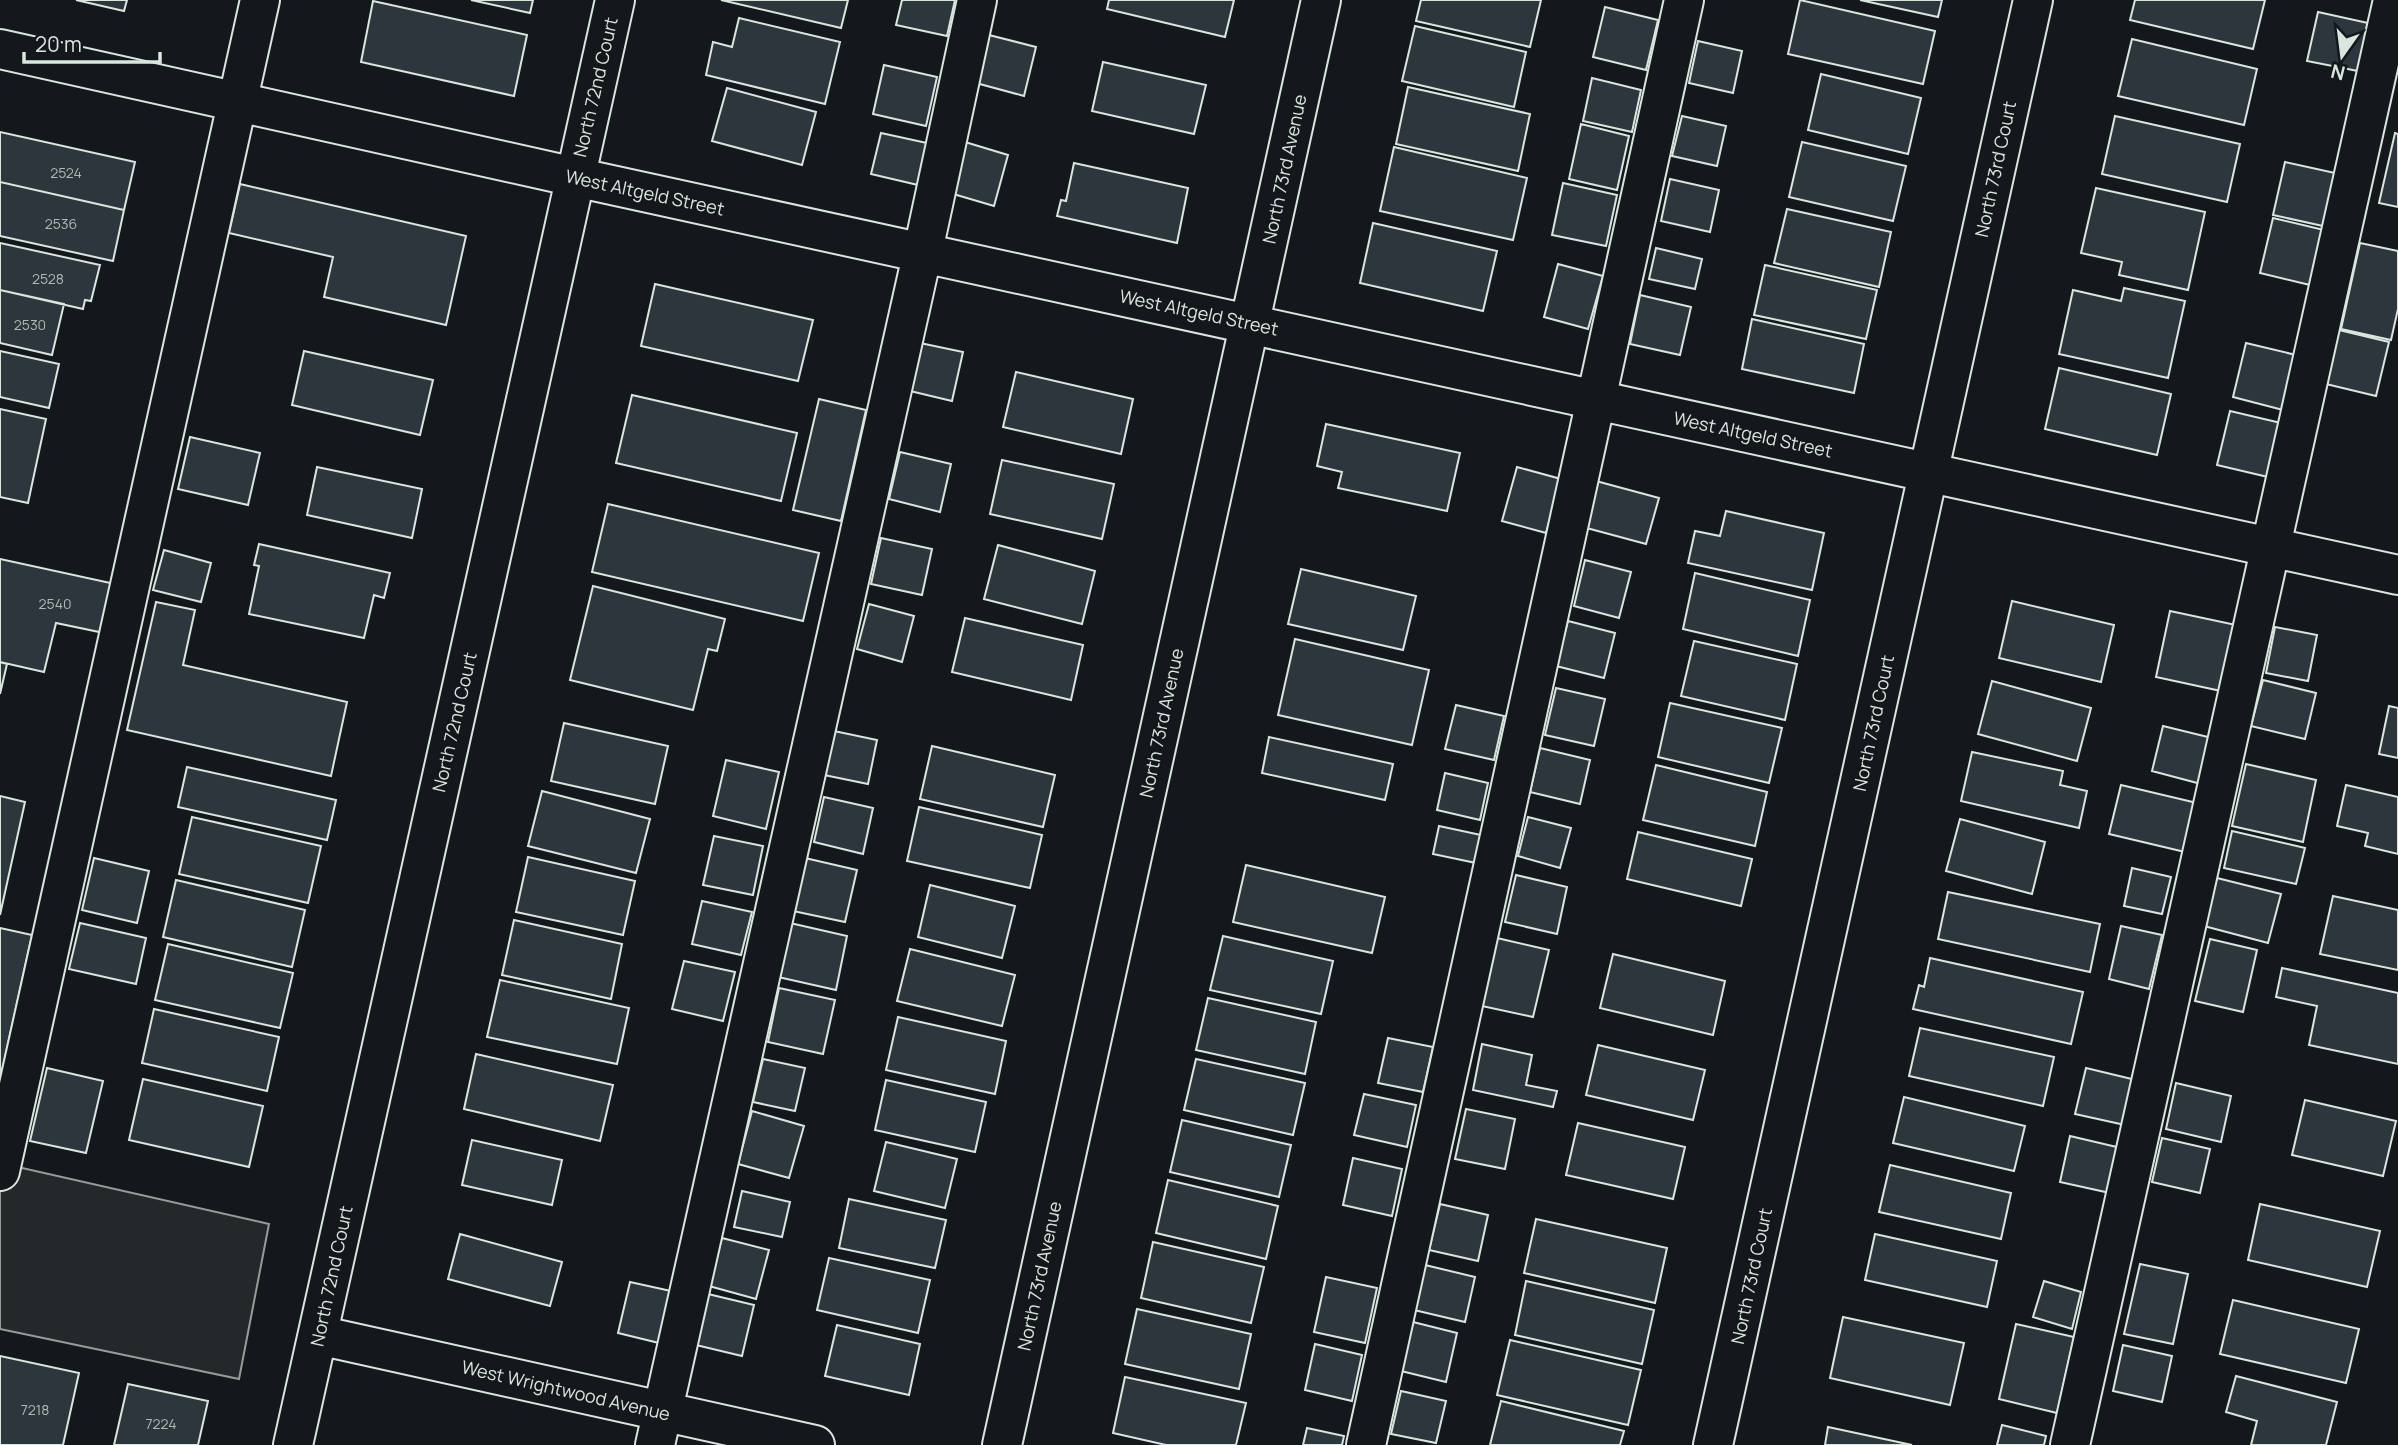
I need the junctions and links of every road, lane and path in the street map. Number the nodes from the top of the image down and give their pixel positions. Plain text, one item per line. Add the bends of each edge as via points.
1 (260, 0) edge
2 (615, 0) edge
3 (977, 0) edge
4 (1321, 0) edge
5 (1684, 0) edge
6 (2033, 0) edge
7 (2393, 0) edge
8 (0, 49) edge
9 (237, 101) junction
10 (575, 177) junction
11 (923, 251) junction
12 (1250, 323) junction
13 (1596, 399) junction
14 (1928, 472) junction
15 (2271, 547) junction
16 (2398, 575) edge
17 (0, 1171) edge
18 (318, 1335) junction
19 (658, 1428) edge
20 (293, 1445) edge
21 (815, 1445) edge
22 (1002, 1445) edge
23 (1366, 1445) edge
24 (1713, 1445) edge
25 (2070, 1445) edge

1 - 9 street
2 - 10 street, North 72nd Court
3 - 11 street
4 - 12 street, North 73rd Avenue
5 - 13 street
6 - 14 street, North 73rd Court
7 - 15 street
8 - 9 street, West Altgeld Street
9 - 10 street, West Altgeld Street
9 - 17 street
10 - 11 street, West Altgeld Street
10 - 18 street, North 72nd Court
11 - 12 street, West Altgeld Street
11 - 19 street
12 - 13 street, West Altgeld Street
12 - 22 street, North 73rd Avenue
13 - 14 street, West Altgeld Street
13 - 23 street
14 - 15 street, West Altgeld Street
14 - 24 street, North 73rd Court
15 - 16 street, West Altgeld Street
15 - 25 street
18 - 19 street, West Wrightwood Avenue
18 - 20 street, North 72nd Court
19 - 21 street, West Wrightwood Avenue

